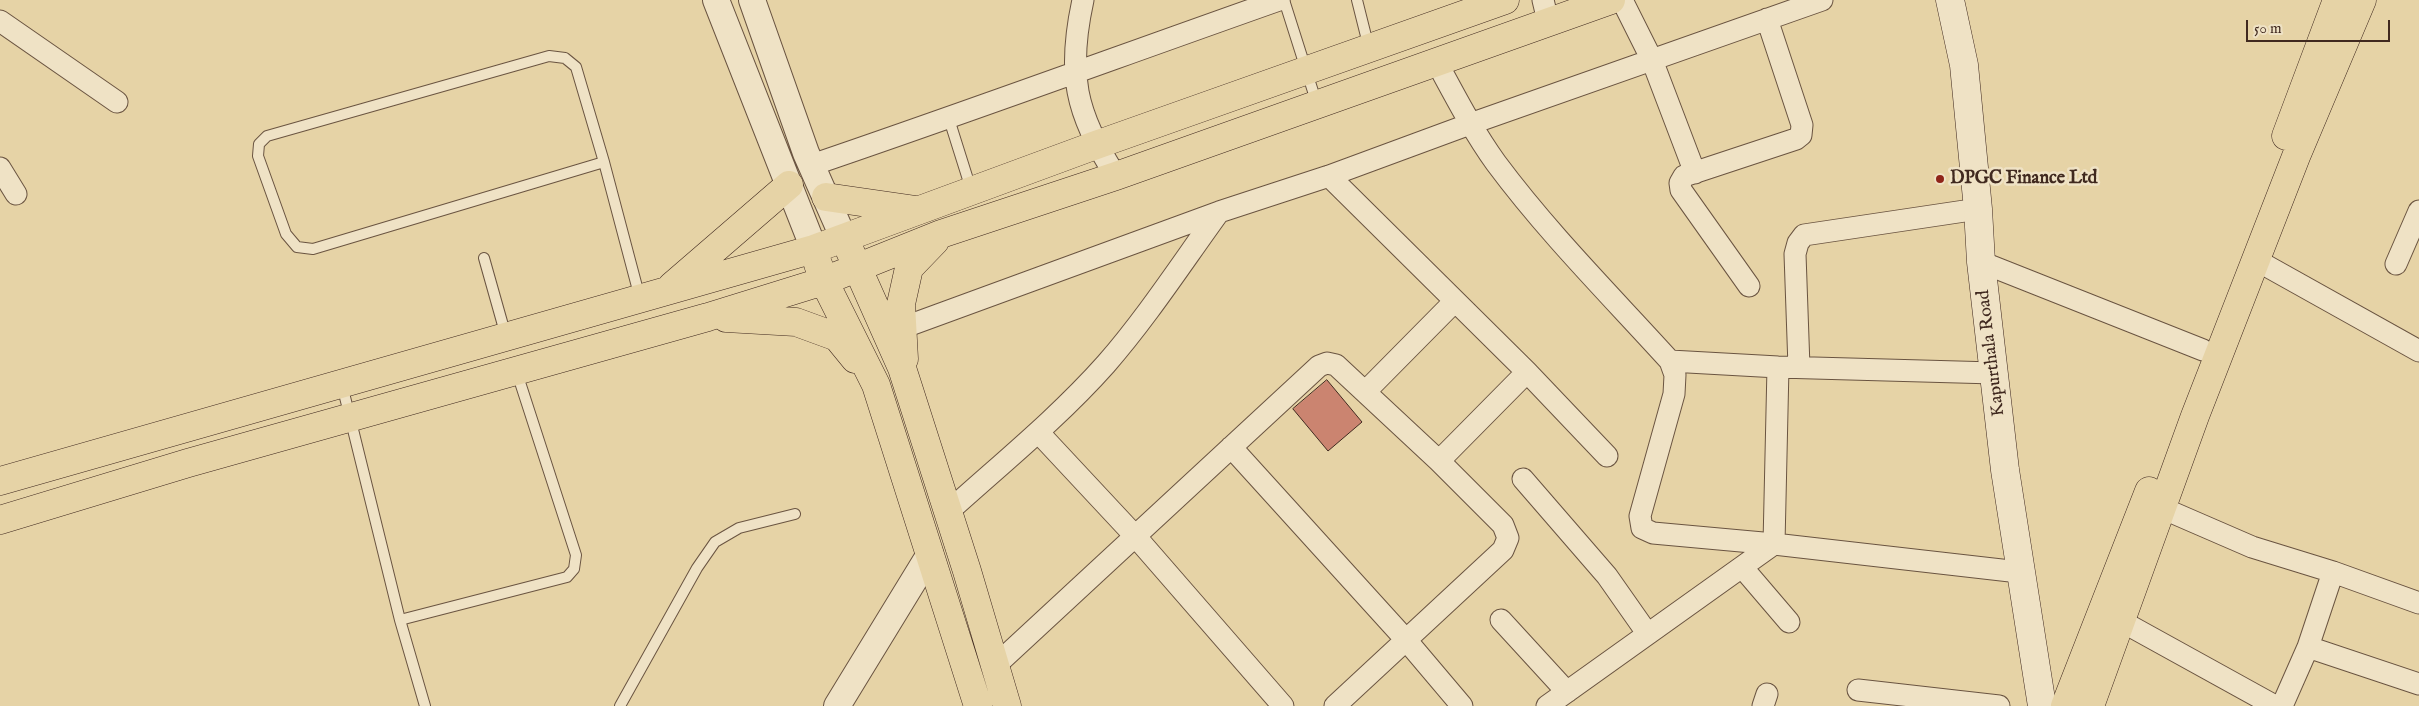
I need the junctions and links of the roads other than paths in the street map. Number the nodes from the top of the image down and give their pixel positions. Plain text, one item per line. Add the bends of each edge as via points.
1 (716, 0) edge
2 (752, 0) edge
3 (1083, 0) edge
4 (1279, 0) edge
5 (1284, 0) edge
6 (1357, 0) edge
7 (1506, 0) edge
8 (1612, 0) edge
9 (1622, 0) edge
10 (1822, 0) edge
11 (1950, 0) edge
12 (2337, 0) edge
13 (2362, 0) edge
14 (1546, 10) edge
15 (1767, 19) junction
16 (0, 22) edge
17 (1369, 49) junction
18 (1652, 60) junction
19 (1436, 61) junction
20 (1308, 71) junction
21 (1074, 72) junction
22 (117, 102) dead end
23 (1317, 104) junction
24 (949, 119) junction
25 (1470, 124) junction
26 (1096, 145) junction
27 (604, 162) junction
28 (812, 165) junction
29 (0, 168) edge
30 (1695, 173) junction
31 (1116, 176) junction
32 (1329, 176) junction
33 (789, 185) junction
34 (972, 192) junction
35 (16, 194) dead end
36 (826, 197) junction
37 (1978, 209) junction
38 (921, 211) junction
39 (2419, 211) edge
40 (1219, 212) junction
41 (941, 234) junction
42 (844, 238) junction
43 (814, 249) junction
44 (484, 258) dead end
45 (2256, 260) junction
46 (1981, 262) junction
47 (2396, 264) dead end
48 (858, 268) junction
49 (824, 282) junction
50 (1749, 286) dead end
51 (652, 295) junction
52 (1454, 302) junction
53 (708, 317) junction
54 (902, 328) junction
55 (506, 337) junction
56 (2203, 350) junction
57 (2419, 350) edge
58 (1670, 360) junction
59 (1789, 367) junction
60 (516, 370) junction
61 (1527, 372) junction
62 (1994, 373) junction
63 (905, 378) junction
64 (342, 384) junction
65 (876, 385) junction
66 (1366, 391) junction
67 (351, 417) junction
68 (1038, 432) junction
69 (1231, 447) junction
70 (1607, 456) dead end
71 (1439, 461) junction
72 (1522, 479) dead end
73 (0, 481) edge
74 (2162, 508) junction
75 (948, 512) junction
76 (795, 514) dead end
77 (0, 520) edge
78 (1136, 537) junction
79 (1774, 544) junction
80 (930, 554) junction
81 (1742, 567) junction
82 (2019, 572) junction
83 (2333, 572) junction
84 (2419, 603) edge
85 (400, 620) junction
86 (1501, 620) dead end
87 (2121, 621) junction
88 (1789, 622) dead end
89 (1648, 633) junction
90 (1407, 641) junction
91 (2308, 647) junction
92 (996, 665) junction
93 (2419, 684) edge
94 (1858, 690) dead end
95 (1567, 692) junction
96 (425, 706) edge
97 (620, 706) edge
98 (836, 706) edge
99 (978, 706) edge
100 (1007, 706) edge
101 (1283, 706) edge
102 (1335, 706) edge
103 (1462, 706) edge
104 (1547, 706) edge
105 (1999, 706) edge
106 (2042, 706) edge
107 (2065, 706) edge
108 (2090, 706) edge
109 (2275, 706) edge
110 (2282, 706) edge

1 - 33 street
2 - 28 street
3 - 21 street via 1076,34
4 - 21 street
5 - 20 lane
6 - 17 lane
7 - 17 main road
8 - 14 main road
9 - 18 street
10 - 15 street
11 - 37 main road, Kapurthala Road via 1964,65
12 - 56 main road
13 - 45 main road
14 - 19 main road
15 - 18 street
15 - 30 street via 1802,125 1801,135
16 - 22 street
17 - 20 main road
18 - 25 street
18 - 30 street
19 - 23 main road
19 - 25 street
20 - 23 lane
20 - 26 main road
21 - 24 street
21 - 26 street via 1080,101
23 - 31 main road
24 - 28 street
24 - 34 lane
25 - 32 street
25 - 58 street via 1536,213
26 - 31 street
26 - 34 main road
27 - 27 lane via 576,67 565,58 549,56 267,136 259,144 258,156 286,234 297,247 313,249
27 - 51 lane
28 - 36 street
29 - 35 street
30 - 50 street via 1684,176 1680,182 1681,190
31 - 41 main road
32 - 40 street
32 - 52 street
33 - 43 street
33 - 51 main road
34 - 38 main road
36 - 38 main road
36 - 42 street
37 - 46 main road, Kapurthala Road
37 - 59 street via 1801,237 1795,254
38 - 42 main road
39 - 47 street
40 - 54 street
40 - 68 street via 1105,364
41 - 48 main road
41 - 54 main road via 909,268 901,304
42 - 43 main road
42 - 48 main road
43 - 49 main road
43 - 51 main road
44 - 55 lane
45 - 57 street
45 - 74 main road
46 - 56 street
46 - 62 main road, Kapurthala Road
48 - 49 main road
48 - 63 main road
49 - 53 main road
49 - 65 main road
51 - 55 main road
52 - 61 street
52 - 66 street
53 - 60 main road
53 - 65 main road via 796,322 837,337
54 - 63 main road
55 - 64 main road
56 - 107 main road
58 - 59 street
58 - 79 street via 1676,375 1674,394 1640,516 1642,528 1653,533
59 - 62 street
59 - 79 street
60 - 67 main road
60 - 85 lane via 576,555 574,569 567,577
61 - 70 street
61 - 71 street
62 - 82 main road, Kapurthala Road
63 - 75 main road
64 - 67 lane
64 - 73 main road
65 - 80 main road
66 - 69 street via 1336,365 1318,366
66 - 71 street
67 - 77 main road
67 - 85 lane
68 - 75 street
68 - 78 street
69 - 78 street
69 - 90 street
71 - 90 street via 1503,525 1508,538 1503,550
72 - 89 street via 1607,576
74 - 83 street via 2252,547
74 - 87 main road
75 - 92 main road
76 - 97 lane via 739,528 715,542 697,568
78 - 92 street
78 - 101 street
79 - 81 street
79 - 82 street
80 - 98 street
80 - 99 main road
81 - 88 street
81 - 89 street
82 - 106 main road, Kapurthala Road
83 - 84 street
83 - 91 street
85 - 96 lane
86 - 95 street
87 - 108 main road
87 - 109 street
89 - 95 street
90 - 102 street
90 - 103 street
91 - 93 street
91 - 110 street
92 - 100 main road
94 - 105 street
95 - 104 street

